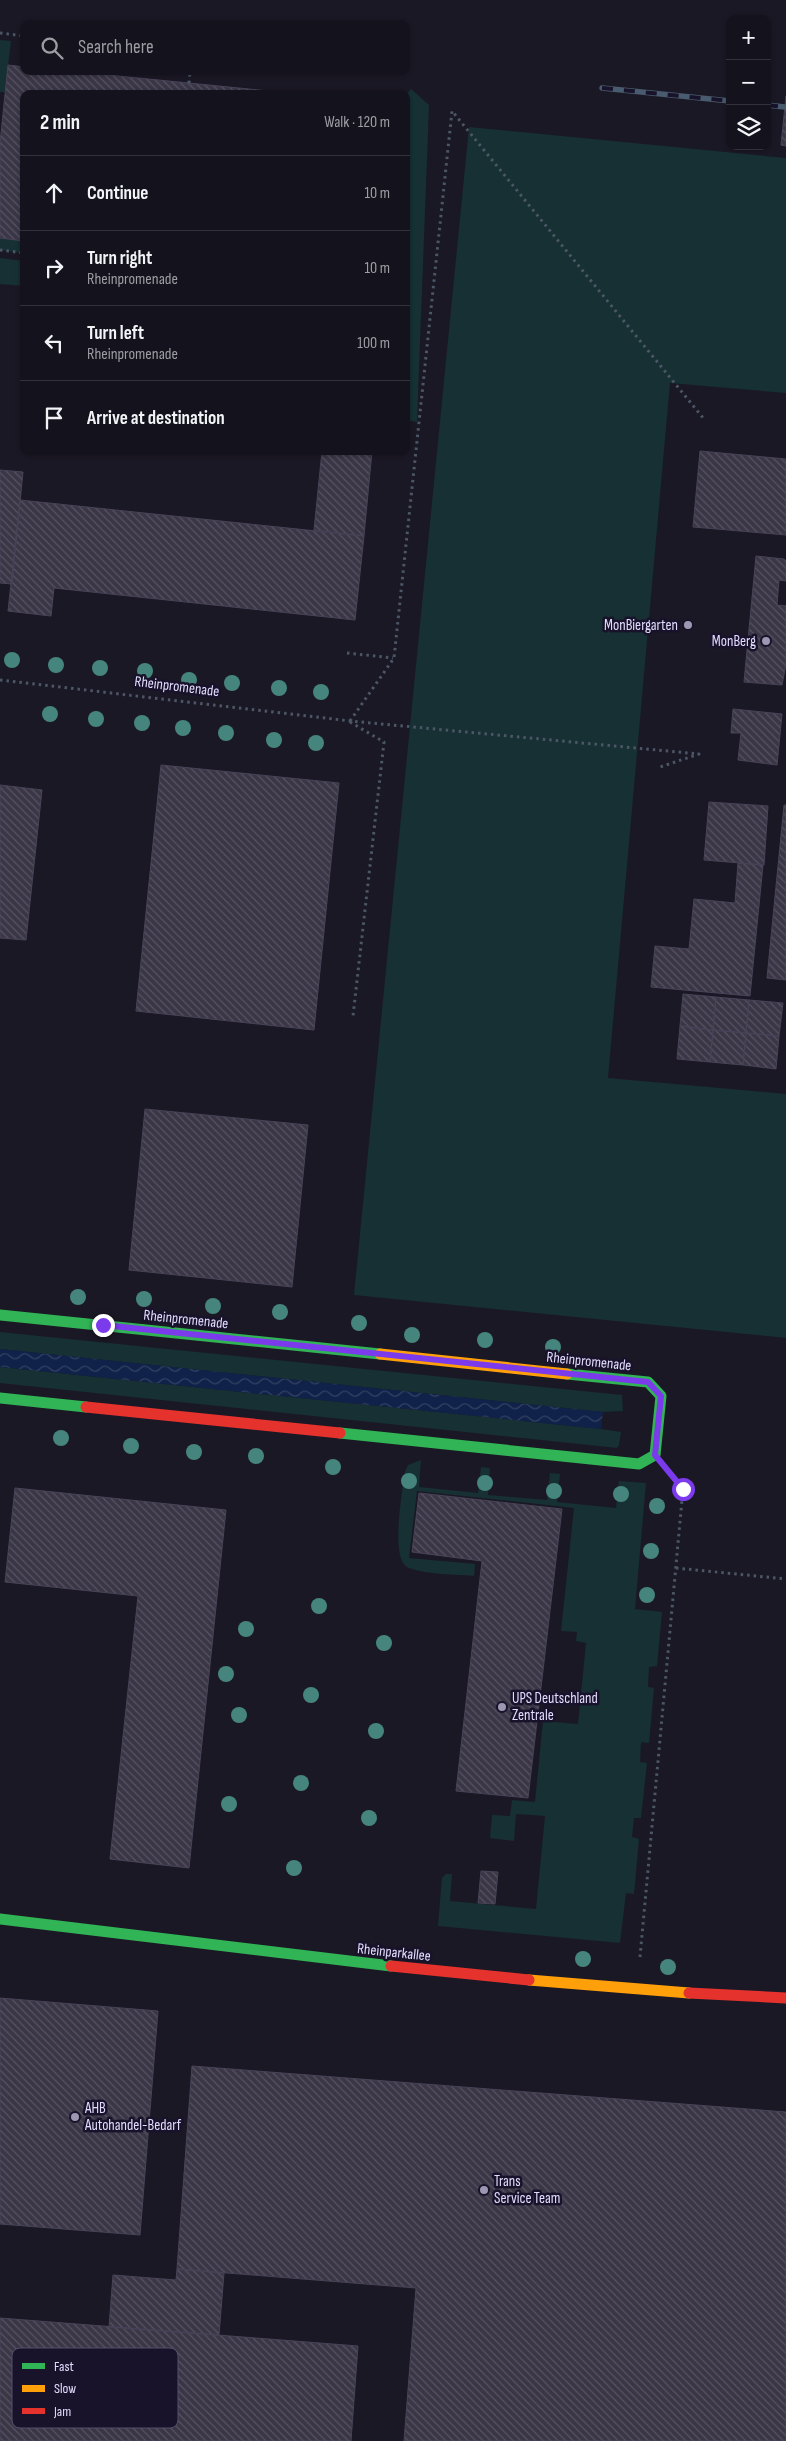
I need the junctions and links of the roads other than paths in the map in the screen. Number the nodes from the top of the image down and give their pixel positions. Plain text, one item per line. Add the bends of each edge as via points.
1 (0, 1315) edge
2 (0, 1398) edge
3 (0, 1919) edge
4 (786, 1998) edge

1 - 2 street, Rheinpromenade via 648,1382 661,1396 655,1455 639,1464
3 - 4 street, Rheinparkallee via 413,1969 637,1990

